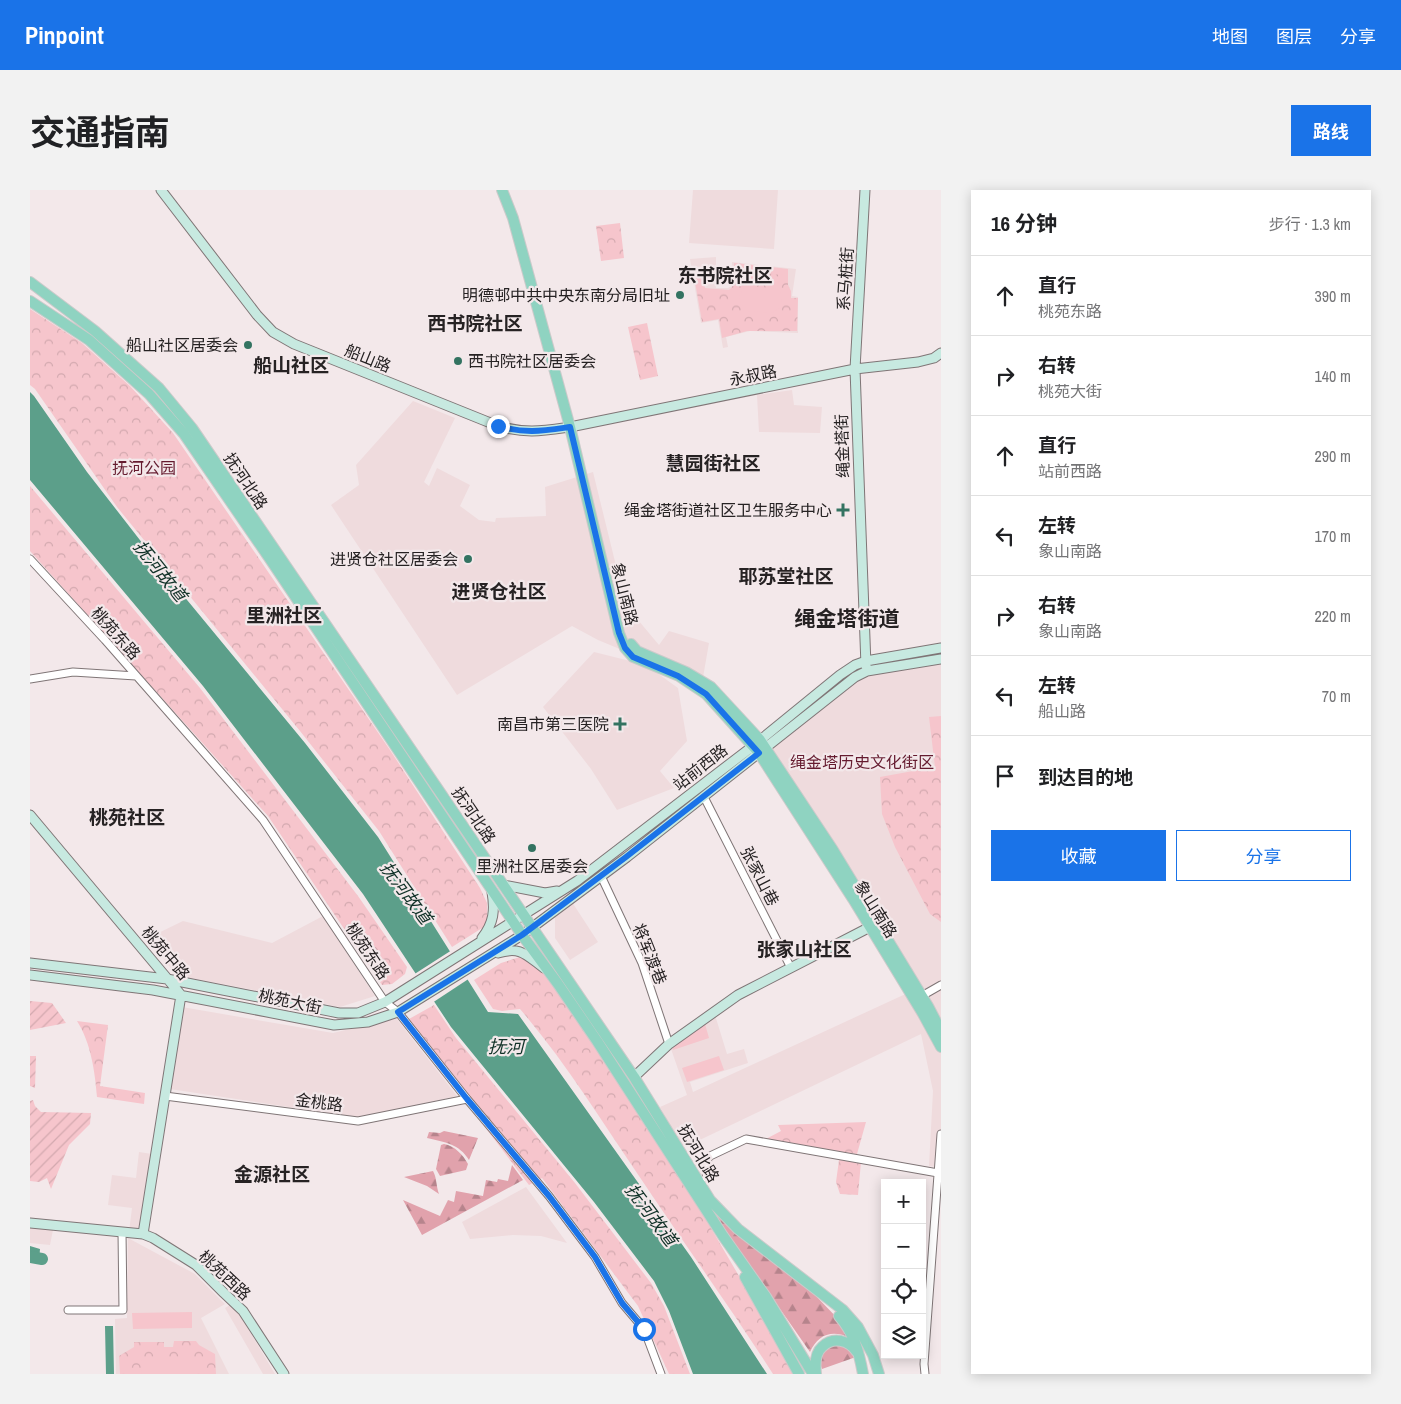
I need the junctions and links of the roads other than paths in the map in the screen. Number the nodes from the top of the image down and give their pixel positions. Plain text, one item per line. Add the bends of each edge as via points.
1 (161, 190) edge
2 (502, 190) edge
3 (509, 190) edge
4 (865, 190) edge
5 (30, 282) edge
6 (30, 301) edge
7 (941, 353) edge
8 (855, 369) junction
9 (573, 426) junction
10 (30, 559) edge
11 (941, 648) edge
12 (941, 659) edge
13 (866, 661) junction
14 (867, 671) junction
15 (136, 676) junction
16 (30, 679) edge
17 (759, 747) junction
18 (704, 797) junction
19 (30, 815) edge
20 (601, 876) junction
21 (503, 885) junction
22 (491, 889) junction
23 (563, 890) junction
24 (524, 915) junction
25 (513, 921) junction
26 (532, 927) junction
27 (870, 927) junction
28 (522, 935) junction
29 (477, 944) junction
30 (488, 956) junction
31 (30, 963) edge
32 (791, 968) junction
33 (550, 972) junction
34 (30, 975) edge
35 (167, 978) junction
36 (941, 985) edge
37 (181, 995) junction
38 (918, 998) junction
39 (385, 1002) junction
40 (398, 1012) junction
41 (941, 1031) edge
42 (669, 1044) junction
43 (941, 1047) edge
44 (634, 1077) junction
45 (165, 1096) junction
46 (467, 1099) junction
47 (941, 1134) edge
48 (938, 1173) junction
49 (706, 1178) dead end
50 (30, 1223) edge
51 (122, 1232) junction
52 (144, 1234) junction
53 (723, 1236) junction
54 (817, 1291) junction
55 (68, 1310) dead end
56 (860, 1358) junction
57 (284, 1374) edge
58 (661, 1374) edge
59 (800, 1374) edge
60 (815, 1374) edge
61 (863, 1374) edge
62 (879, 1374) edge
63 (925, 1374) edge

1 - 9 main road, 船山路 via 273,332 294,344 498,426 535,432
2 - 9 main road, 象山南路
3 - 9 main road, 象山南路 via 520,216
4 - 8 main road, 系马桩街
5 - 21 main road, 抚河北路 via 95,331 152,381 192,428
6 - 22 main road, 抚河北路 via 89,340 149,394 184,434
7 - 8 main road, 永叔路 via 918,362
8 - 9 main road, 永叔路
8 - 13 main road, 绳金塔街
9 - 17 main road, 象山南路 via 627,640 637,651 686,672 711,687
10 - 15 street, 桃苑东路
11 - 13 main road, 站前西路
12 - 14 main road, 站前西路
13 - 14 main road, 绳金塔街
13 - 17 main road, 站前西路 via 840,675
14 - 17 main road, 站前西路
15 - 16 street via 74,672
15 - 39 street, 桃苑东路 via 263,820
17 - 18 main road, 站前西路
17 - 23 main road, 站前西路
17 - 27 main road, 象山南路
17 - 38 main road, 象山南路 via 830,846
18 - 20 main road, 站前西路
18 - 32 street, 张家山巷
19 - 35 main road, 桃苑中路
20 - 26 main road, 站前西路
20 - 42 street, 将军渡巷 via 642,963
21 - 23 main road via 545,893
21 - 24 main road, 抚河北路
22 - 25 main road, 抚河北路
22 - 29 main road via 493,919
23 - 24 main road, 站前西路
24 - 25 main road, 站前西路
24 - 26 main road, 抚河北路
25 - 28 main road, 抚河北路
25 - 29 main road, 桃苑大街
26 - 28 main road, 站前西路
26 - 44 main road, 抚河北路
27 - 32 main road
27 - 38 main road, 象山南路
28 - 30 main road, 桃苑大街
28 - 33 main road, 抚河北路
29 - 39 main road, 桃苑大街
30 - 33 main road via 517,949
30 - 40 main road, 桃苑大街
31 - 35 main road, 桃苑大街
32 - 42 main road via 738,996
33 - 53 main road, 抚河北路
34 - 37 main road, 桃苑大街
35 - 37 main road, 桃苑中路
35 - 39 main road, 桃苑大街 via 339,1013 358,1013
36 - 38 street
37 - 40 main road, 桃苑大街 via 334,1025 368,1022
37 - 45 main road, 桃苑中路
38 - 41 main road, 象山南路
38 - 43 main road, 象山南路
39 - 40 street, 桃苑东路
40 - 46 street, 桃苑东路
42 - 44 main road
44 - 54 main road, 抚河北路 via 710,1200 738,1229
45 - 46 street, 金桃路 via 358,1121
45 - 52 main road, 桃苑中路
46 - 58 street, 桃苑东路 via 549,1196 595,1257 622,1303 644,1329
47 - 48 street
48 - 49 street via 746,1139 708,1157
48 - 63 street
50 - 51 main road, 桃苑西路
51 - 52 main road, 桃苑西路
51 - 55 street via 123,1310
52 - 57 main road, 桃苑西路 via 196,1265 243,1311
53 - 59 main road
53 - 60 main road, 抚河北路
54 - 56 main road via 846,1323
54 - 62 main road, 抚河北路 via 843,1310 858,1327
56 - 60 main road via 850,1343 832,1341 816,1356
56 - 61 main road

